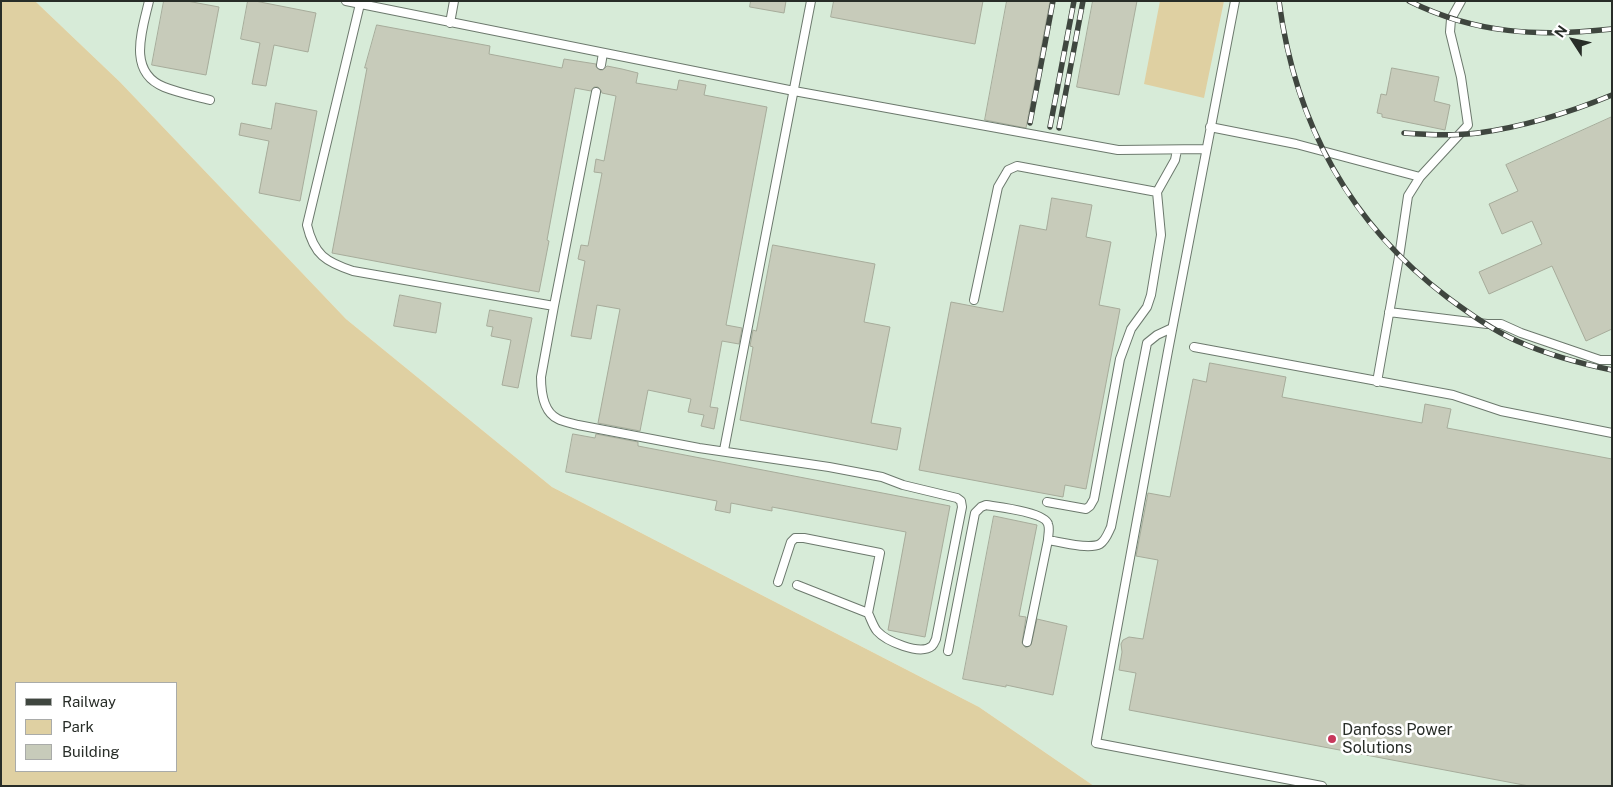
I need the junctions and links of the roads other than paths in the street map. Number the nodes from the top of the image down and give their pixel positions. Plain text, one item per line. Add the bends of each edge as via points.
1 (149, 1) edge
2 (346, 1) edge
3 (454, 1) edge
4 (811, 1) edge
5 (1235, 1) edge
6 (1462, 1) edge
7 (360, 4) junction
8 (450, 23) junction
9 (604, 53) junction
10 (601, 65) dead end
11 (794, 91) junction
12 (596, 92) dead end
13 (210, 100) dead end
14 (1210, 127) junction
15 (1206, 149) junction
16 (1177, 150) junction
17 (1420, 177) junction
18 (1157, 192) junction
19 (974, 300) dead end
20 (554, 306) junction
21 (1389, 312) junction
22 (1172, 328) junction
23 (1194, 347) dead end
24 (1612, 360) edge
25 (1378, 382) junction
26 (1612, 433) edge
27 (724, 450) junction
28 (1047, 502) dead end
29 (1048, 540) junction
30 (778, 582) dead end
31 (798, 585) dead end
32 (868, 613) junction
33 (1027, 642) dead end
34 (948, 650) dead end
35 (1322, 786) edge

1 - 13 lane via 140,44 143,70 164,87
2 - 7 lane
3 - 8 lane
4 - 11 lane
5 - 14 lane
6 - 17 lane via 1451,19 1450,32 1468,125
7 - 8 lane
7 - 20 lane via 307,225 316,247 333,264 353,271
8 - 9 lane
9 - 10 lane
9 - 11 lane
11 - 16 lane via 1118,150
11 - 27 lane
12 - 20 lane
14 - 15 lane
14 - 17 lane via 1296,144
15 - 16 lane
15 - 22 lane
16 - 18 lane
17 - 21 lane via 1408,196
18 - 19 lane via 1017,166 1008,170 998,187
18 - 28 lane via 1161,235 1151,295 1131,329 1120,359 1094,499 1086,509
20 - 27 lane via 541,376 544,402 553,416 578,425
21 - 24 lane via 1501,324 1600,360
21 - 25 lane
22 - 29 lane via 1147,344 1111,527 1105,540 1090,546
22 - 35 lane via 1096,743
23 - 25 lane
25 - 26 lane via 1453,395 1501,411
27 - 32 lane via 882,477 961,501 936,639 932,646 908,648 889,641 878,631
29 - 33 lane
29 - 34 lane via 1049,525 1038,515 986,505 981,507 975,514
30 - 32 lane via 791,542 796,538 880,553
31 - 32 lane

